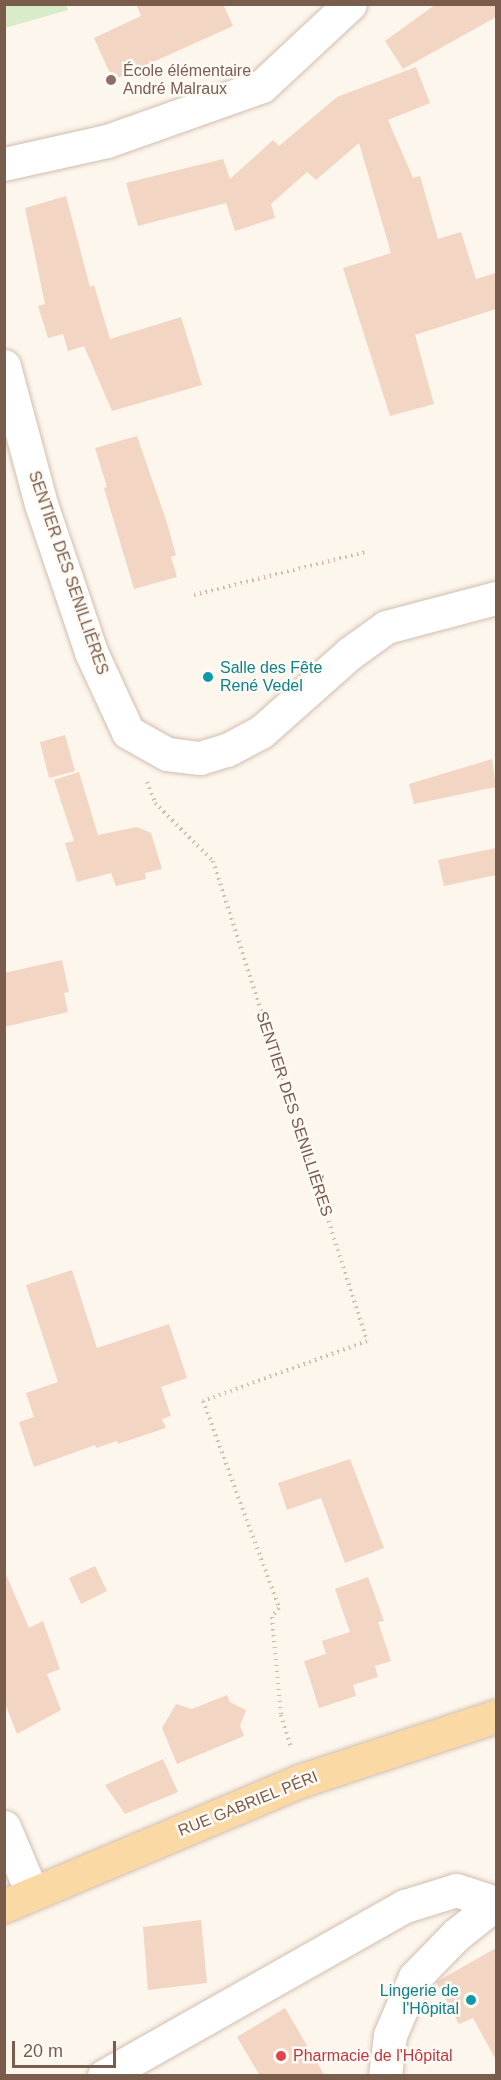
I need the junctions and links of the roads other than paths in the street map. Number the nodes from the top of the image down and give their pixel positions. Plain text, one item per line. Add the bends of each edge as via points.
1 (350, 4) edge
2 (4, 164) edge
3 (4, 366) edge
4 (496, 598) edge
5 (496, 1716) edge
6 (4, 1827) edge
7 (18, 1899) edge
8 (496, 1903) edge
9 (104, 2076) edge
10 (385, 2076) edge

1 - 2 street via 262,87 107,141
3 - 4 street, SENTIER DES SENILLIÈRES via 41,504 88,642 128,732 167,754 201,758 227,750 261,732 350,653 386,627
5 - 7 main road, RUE GABRIEL PÉRI via 300,1781
6 - 7 street
8 - 9 street via 456,1890 405,1906
8 - 10 street via 456,1935 415,1977 390,2035

